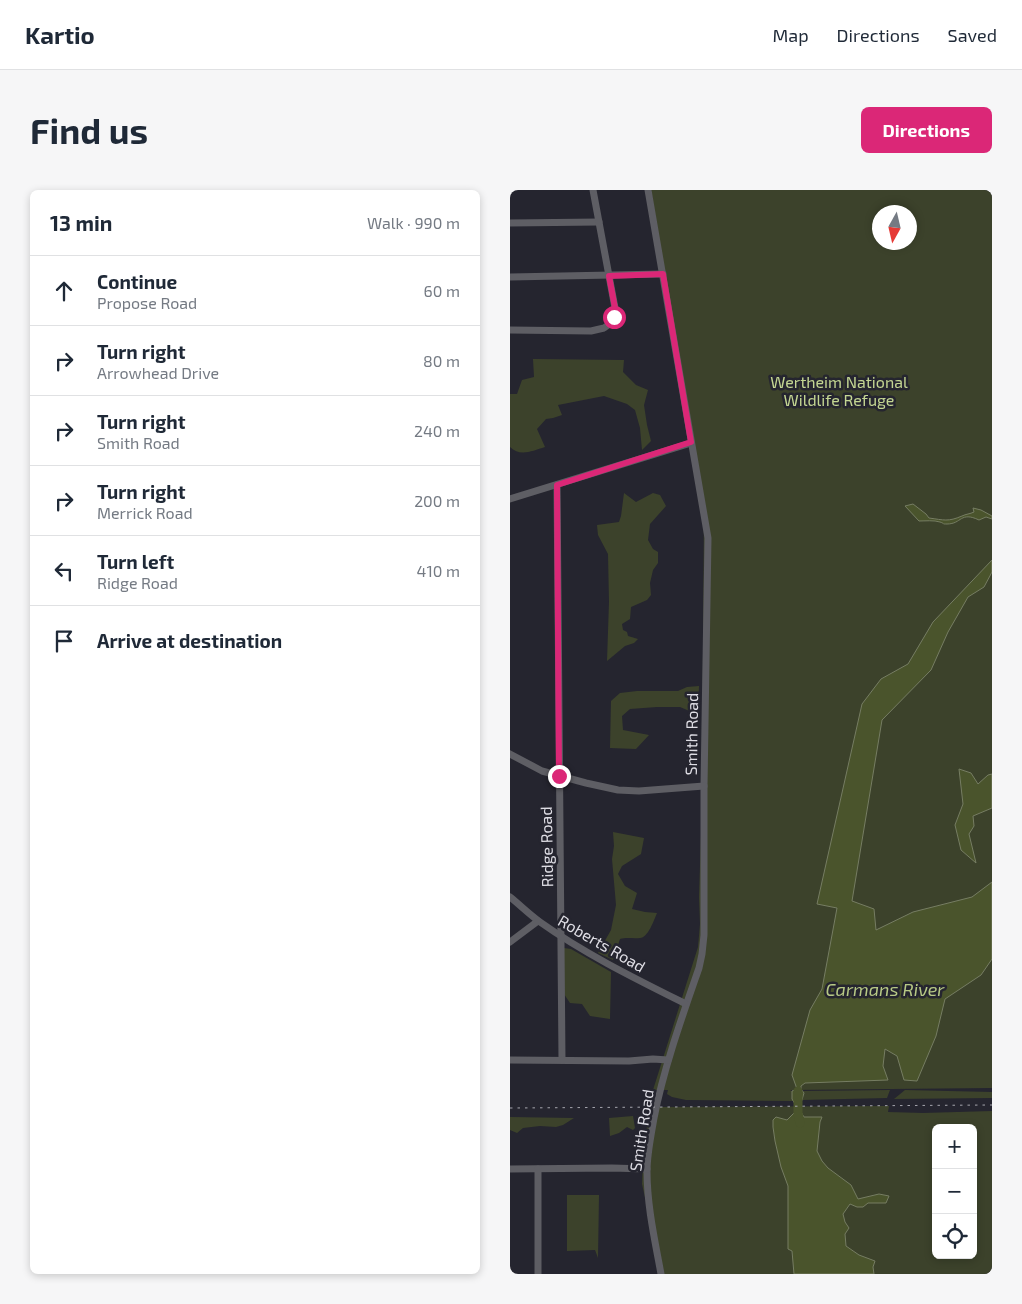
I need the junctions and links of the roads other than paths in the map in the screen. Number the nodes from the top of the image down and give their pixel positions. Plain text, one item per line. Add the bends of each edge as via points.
1 (593, 190) edge
2 (648, 190) edge
3 (599, 222) junction
4 (510, 223) edge
5 (663, 274) junction
6 (609, 276) junction
7 (510, 277) edge
8 (510, 330) edge
9 (691, 442) junction
10 (557, 485) junction
11 (510, 499) edge
12 (510, 754) edge
13 (559, 776) junction
14 (704, 786) junction
15 (510, 898) edge
16 (538, 921) junction
17 (560, 936) junction
18 (510, 942) edge
19 (686, 1004) junction
20 (510, 1060) edge
21 (562, 1060) junction
22 (668, 1060) junction
23 (538, 1168) junction
24 (510, 1169) edge
25 (646, 1169) junction
26 (538, 1274) edge
27 (661, 1274) edge

1 - 3 street
2 - 5 street, Smith Road
3 - 4 street
3 - 6 street
5 - 6 street
5 - 9 street, Smith Road
6 - 7 street
6 - 8 street via 615,308 611,323 604,328 591,331
9 - 10 street
9 - 14 street, Smith Road via 708,538
10 - 11 street
10 - 13 street, Ridge Road
12 - 13 street
13 - 14 street via 618,790
13 - 17 street, Ridge Road
14 - 19 street, Smith Road via 704,935 699,968
15 - 16 street, Roberts Road
16 - 17 street, Roberts Road
16 - 18 street
17 - 19 street, Roberts Road
17 - 21 street, Ridge Road
19 - 22 street, Smith Road
20 - 21 street
21 - 22 street
22 - 25 street, Smith Road
23 - 24 street
23 - 25 street
23 - 26 street
25 - 27 street, Smith Road

